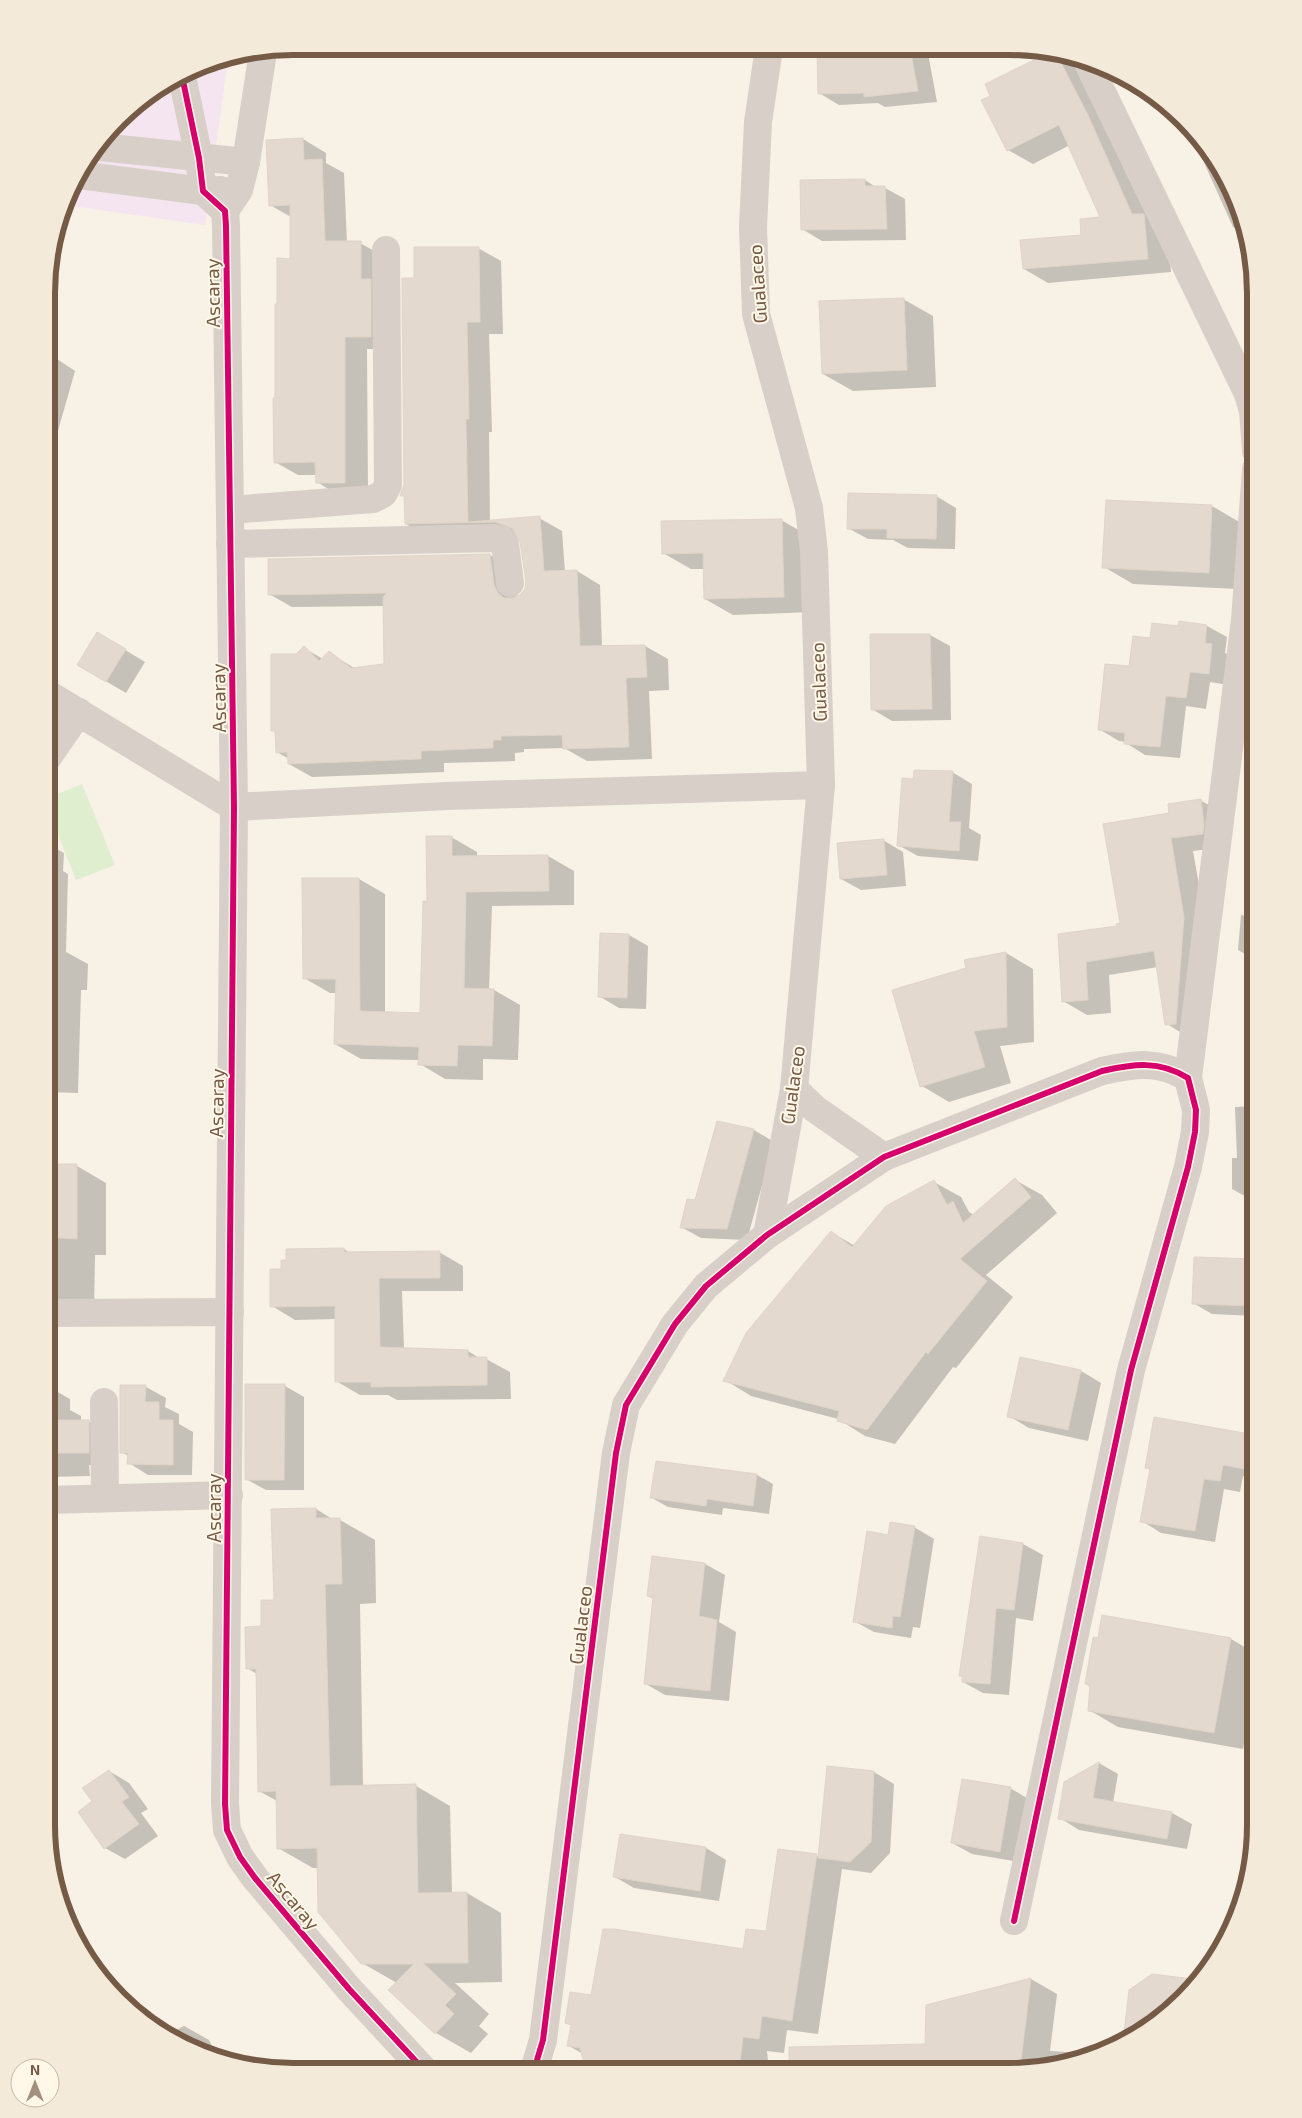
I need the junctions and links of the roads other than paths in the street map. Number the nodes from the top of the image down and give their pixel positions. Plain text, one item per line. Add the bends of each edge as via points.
1 (768, 55) edge
2 (262, 57) edge
3 (1091, 70) edge
4 (183, 82) edge
5 (104, 147) edge
6 (199, 158) junction
7 (246, 162) junction
8 (86, 176) edge
9 (203, 191) junction
10 (232, 200) junction
11 (386, 250) dead end
12 (1247, 392) edge
13 (230, 510) junction
14 (230, 544) junction
15 (510, 583) dead end
16 (1247, 593) edge
17 (55, 698) edge
18 (79, 712) junction
19 (55, 747) edge
20 (821, 785) junction
21 (234, 807) junction
22 (1188, 1078) junction
23 (794, 1089) junction
24 (884, 1157) junction
25 (767, 1234) junction
26 (230, 1312) junction
27 (55, 1313) edge
28 (104, 1402) dead end
29 (228, 1495) junction
30 (105, 1498) junction
31 (55, 1500) edge
32 (1014, 1921) dead end
33 (418, 2063) edge
34 (536, 2063) edge

1 - 20 street, Gualaceo via 757,141 753,227 756,314 809,508 814,552
2 - 7 street, Ascaray
3 - 12 street
4 - 6 street
5 - 6 street
6 - 7 street
6 - 9 street
7 - 10 street, Ascaray
8 - 9 street
9 - 10 street
10 - 13 street, Ascaray
11 - 13 street via 388,486 383,494 372,500
13 - 14 street, Ascaray
14 - 15 street via 495,538 505,544
14 - 21 street, Ascaray
16 - 22 street
17 - 18 street
18 - 19 street
18 - 21 street
20 - 21 street via 446,796
20 - 23 street, Gualaceo
21 - 26 street, Ascaray
22 - 24 street via 1157,1064 1102,1071
22 - 32 street via 1196,1110 1188,1167 1131,1370
23 - 24 street via 815,1109
23 - 25 street, Gualaceo
24 - 25 street
25 - 34 street, Gualaceo via 706,1286 687,1309 626,1405 616,1453 543,2040
26 - 27 street
26 - 29 street, Ascaray
28 - 30 street
29 - 30 street
29 - 33 street, Ascaray via 227,1830 254,1878
30 - 31 street

